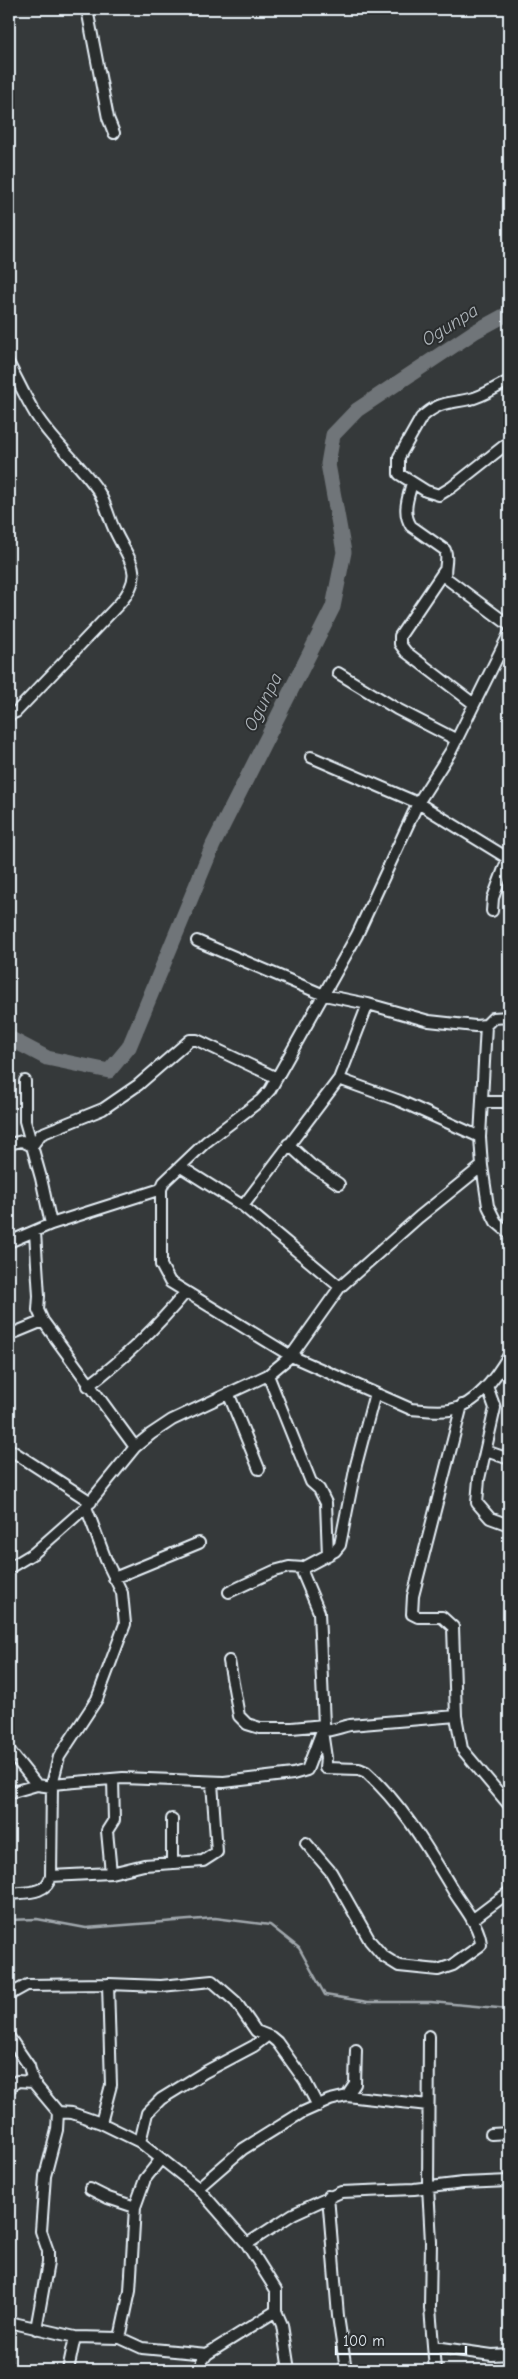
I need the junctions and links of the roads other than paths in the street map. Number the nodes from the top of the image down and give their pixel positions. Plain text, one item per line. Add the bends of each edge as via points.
1 (87, 9) edge
2 (114, 133) dead end
3 (9, 364) edge
4 (509, 380) edge
5 (509, 442) edge
6 (412, 483) junction
7 (444, 571) junction
8 (509, 625) edge
9 (509, 634) edge
10 (506, 647) edge
11 (338, 673) dead end
12 (474, 704) junction
13 (9, 715) edge
14 (457, 740) junction
15 (311, 757) dead end
16 (418, 803) junction
17 (508, 859) edge
18 (492, 911) dead end
19 (197, 941) dead end
20 (324, 995) junction
21 (368, 1004) junction
22 (509, 1017) edge
23 (486, 1024) junction
24 (277, 1078) junction
25 (339, 1079) junction
26 (25, 1081) dead end
27 (484, 1102) junction
28 (509, 1102) edge
29 (480, 1137) junction
30 (9, 1144) edge
31 (288, 1144) junction
32 (32, 1146) junction
33 (482, 1166) junction
34 (181, 1167) junction
35 (339, 1184) dead end
36 (161, 1189) junction
37 (243, 1206) junction
38 (51, 1224) junction
39 (35, 1232) junction
40 (509, 1233) edge
41 (9, 1242) edge
42 (340, 1287) junction
43 (186, 1292) junction
44 (43, 1321) junction
45 (9, 1335) edge
46 (291, 1356) junction
47 (509, 1356) edge
48 (268, 1376) junction
49 (88, 1386) junction
50 (487, 1386) junction
51 (375, 1393) junction
52 (229, 1395) junction
53 (462, 1405) junction
54 (135, 1447) junction
55 (9, 1449) edge
56 (486, 1451) junction
57 (509, 1459) edge
58 (259, 1469) dead end
59 (88, 1505) junction
60 (509, 1525) edge
61 (199, 1543) dead end
62 (328, 1555) junction
63 (10, 1565) edge
64 (303, 1568) junction
65 (114, 1578) junction
66 (229, 1592) dead end
67 (229, 1661) dead end
68 (456, 1716) junction
69 (323, 1728) junction
70 (9, 1750) edge
71 (325, 1768) junction
72 (307, 1770) junction
73 (113, 1779) junction
74 (212, 1783) junction
75 (36, 1785) junction
76 (52, 1786) junction
77 (9, 1794) edge
78 (509, 1805) edge
79 (172, 1819) dead end
80 (306, 1843) dead end
81 (172, 1862) junction
82 (111, 1873) junction
83 (51, 1876) junction
84 (509, 1892) edge
85 (9, 1894) edge
86 (472, 1920) junction
87 (108, 1984) junction
88 (9, 1995) edge
89 (266, 2036) junction
90 (429, 2036) dead end
91 (9, 2037) edge
92 (356, 2050) dead end
93 (32, 2082) junction
94 (9, 2089) edge
95 (347, 2096) junction
96 (428, 2105) junction
97 (318, 2106) junction
98 (58, 2112) junction
99 (102, 2123) junction
100 (509, 2133) edge
101 (491, 2134) dead end
102 (140, 2142) junction
103 (160, 2160) junction
104 (509, 2181) edge
105 (428, 2186) junction
106 (198, 2188) junction
107 (90, 2189) dead end
108 (328, 2196) junction
109 (135, 2207) junction
110 (247, 2244) junction
111 (276, 2311) junction
112 (9, 2322) edge
113 (36, 2329) junction
114 (75, 2338) junction
115 (120, 2338) junction
116 (435, 2347) junction
117 (207, 2354) junction
118 (509, 2354) edge
119 (68, 2370) edge
120 (200, 2370) edge
121 (289, 2370) edge
122 (344, 2370) edge
123 (436, 2370) edge

1 - 2 street via 108,118
3 - 13 street via 36,416 104,499 113,529 132,565 135,580 132,590 16,712
4 - 6 street via 472,399 440,404 421,418 399,457 399,474
5 - 6 street via 439,495
6 - 7 street via 407,501 408,521 445,550
7 - 8 street via 446,578
7 - 12 street via 400,636 400,644
9 - 10 street
10 - 12 street
11 - 14 street
12 - 14 street
14 - 16 street
15 - 16 street
16 - 17 street
16 - 20 street via 357,935
17 - 18 street via 493,898
19 - 20 street
20 - 21 street
20 - 24 street
21 - 23 street via 429,1021 475,1026
21 - 25 street
22 - 23 street via 490,1019
23 - 27 street
24 - 32 street via 197,1040 190,1040 138,1085 103,1109 41,1134
24 - 34 street via 261,1100 206,1142
25 - 29 street
25 - 31 street
26 - 32 street via 25,1121
27 - 28 street
27 - 29 street
29 - 33 street
30 - 32 street via 17,1140
31 - 35 street
31 - 37 street
32 - 38 street
33 - 40 street via 488,1206 496,1222
33 - 42 street
34 - 36 street via 168,1176
34 - 37 street
36 - 38 street
36 - 43 street via 161,1265 170,1282
37 - 42 street
38 - 39 street
39 - 41 street
39 - 44 street via 38,1310
42 - 46 street
43 - 46 street
43 - 49 street via 122,1361
44 - 45 street
44 - 49 street
46 - 48 street
46 - 51 street
47 - 50 street
48 - 52 street
48 - 62 street via 311,1482 326,1503
49 - 54 street
50 - 53 street
50 - 56 street via 495,1408
51 - 53 street via 411,1409 450,1410
51 - 62 street via 356,1465 342,1539 335,1551
52 - 54 street via 172,1420
52 - 58 street
53 - 68 street via 413,1596 412,1614 442,1617 453,1627
54 - 59 street
55 - 59 street
56 - 57 street
56 - 60 street via 477,1503 490,1518
59 - 63 street via 34,1553
59 - 65 street
61 - 65 street
62 - 64 street
64 - 66 street via 274,1571
64 - 69 street via 319,1612
65 - 76 street via 122,1593 125,1624 97,1698 59,1757
67 - 69 street via 239,1716 247,1724 260,1728
68 - 69 street via 350,1725 331,1731
68 - 78 street via 462,1748
69 - 71 street
69 - 72 street
70 - 75 street
71 - 72 street
71 - 86 street via 359,1770 370,1776 401,1808
72 - 74 street
73 - 74 street
73 - 76 street
73 - 82 street via 114,1820 107,1832
74 - 81 street via 216,1854 204,1861
75 - 76 street
75 - 77 street
76 - 83 street
79 - 81 street
80 - 86 street via 331,1872 370,1941 383,1956 399,1966 438,1970 469,1956 481,1945
81 - 82 street
82 - 83 street
83 - 85 street via 50,1882 38,1891
84 - 86 street
87 - 88 street via 27,1985
87 - 89 street via 161,1986 212,1981 236,2002 256,2031
87 - 99 street via 111,2085
89 - 97 street via 277,2042
89 - 102 street via 161,2100 147,2113
90 - 96 street
91 - 93 street via 29,2066
92 - 95 street via 355,2084
93 - 94 street via 17,2081
93 - 98 street
95 - 96 street
95 - 97 street
96 - 105 street
97 - 106 street via 301,2113 243,2150
98 - 99 street
98 - 113 street via 57,2130 45,2176 41,2231 48,2251 48,2263
99 - 102 street
100 - 101 street
102 - 103 street
103 - 106 street
103 - 109 street via 144,2179
104 - 105 street
105 - 108 street via 341,2192
105 - 116 street via 430,2308
106 - 110 street
107 - 109 street
108 - 110 street
108 - 122 street
109 - 115 street via 130,2291
110 - 111 street via 276,2290
111 - 117 street
111 - 121 street via 282,2324
112 - 113 street
113 - 114 street
114 - 115 street
114 - 119 street
115 - 117 street via 142,2348
116 - 118 street via 492,2355
116 - 123 street
117 - 120 street

